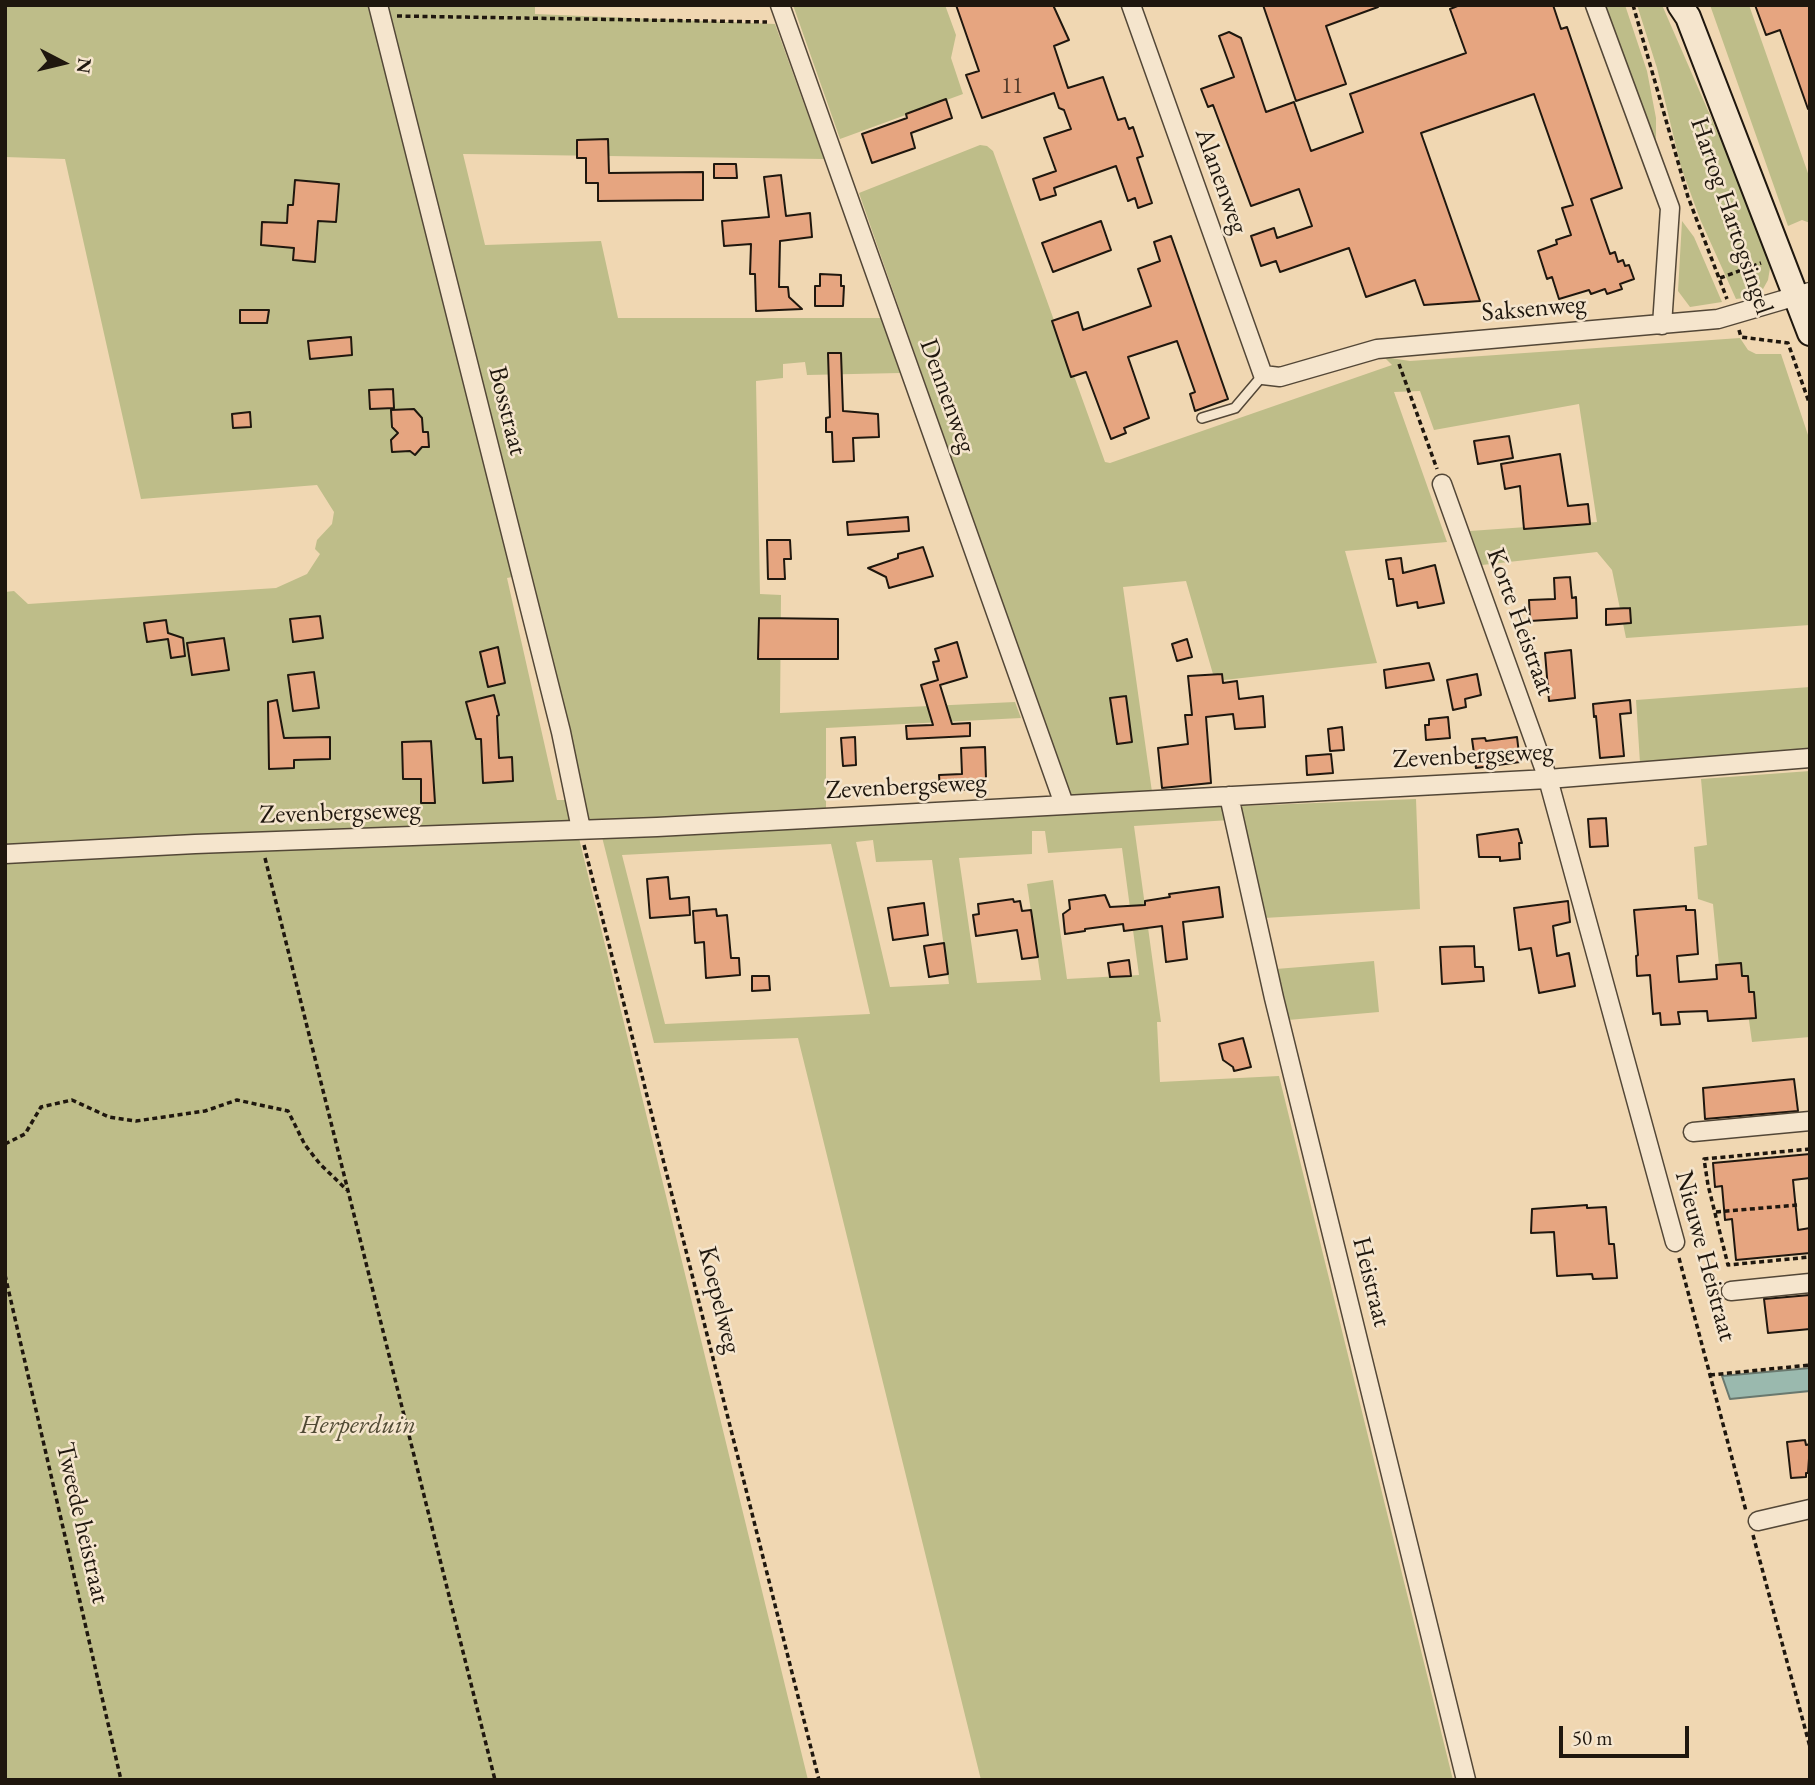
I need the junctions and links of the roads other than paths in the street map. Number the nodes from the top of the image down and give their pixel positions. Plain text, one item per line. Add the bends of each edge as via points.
1 (1131, 5) edge
2 (1595, 5) edge
3 (1685, 9) edge
4 (379, 10) edge
5 (783, 14) edge
6 (1803, 294) edge
7 (1662, 325) junction
8 (1810, 333) edge
9 (1263, 375) junction
10 (1202, 418) dead end
11 (1442, 484) road end
12 (1810, 758) edge
13 (1548, 779) junction
14 (1228, 796) junction
15 (1064, 804) junction
16 (580, 830) junction
17 (5, 854) edge
18 (1810, 1121) edge
19 (1693, 1132) dead end
20 (1675, 1242) road end
21 (1810, 1283) edge
22 (1731, 1291) dead end
23 (1810, 1509) edge
24 (1751, 1518) road end
25 (1466, 1780) edge

1 - 9 street, Alanenweg
2 - 7 street via 1671,208
3 - 6 street, Hartog Hartogsingel
4 - 16 street, Bosstraat via 561,732
5 - 15 street, Dennenweg
6 - 7 street, Saksenweg via 1718,319
6 - 8 street, Hartog Hartogsingel
7 - 9 street, Saksenweg via 1377,348 1280,377
9 - 10 lane via 1235,408
11 - 13 street, Korte Heistraat
12 - 13 street, Zevenbergseweg
13 - 14 street, Zevenbergseweg
13 - 20 street, Nieuwe Heistraat
14 - 15 street, Zevenbergseweg
14 - 25 street, Heistraat
15 - 16 street, Zevenbergseweg
16 - 17 street, Zevenbergseweg
18 - 19 street
21 - 22 street
23 - 24 street

